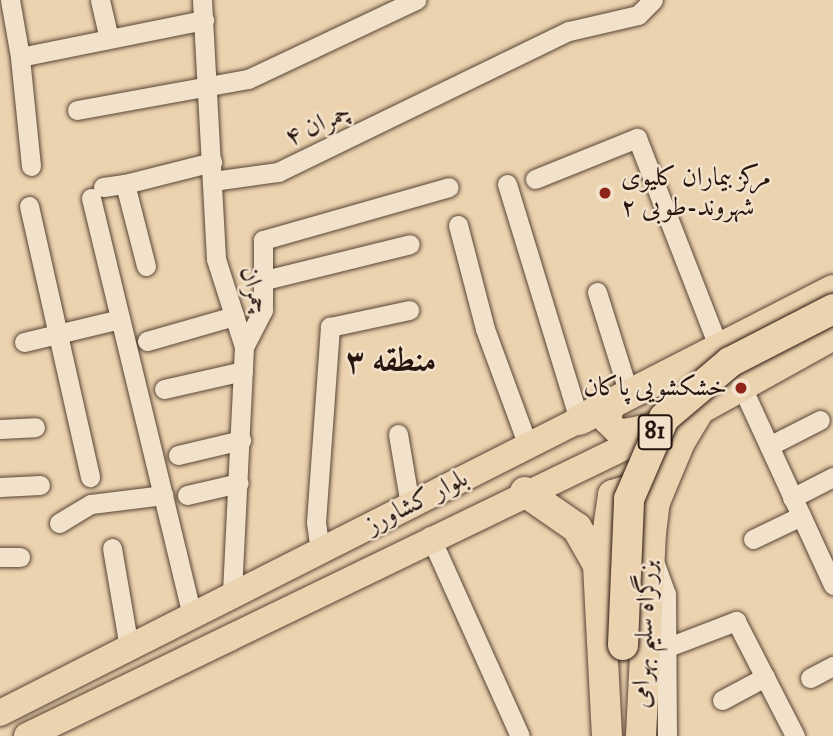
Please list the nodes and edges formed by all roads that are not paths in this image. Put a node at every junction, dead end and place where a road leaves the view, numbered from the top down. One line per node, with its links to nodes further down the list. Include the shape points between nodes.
1 (9, 0): 7 (street)
2 (100, 0): 6 (street)
3 (653, 0): 11 (street, چمران ۴, via 638,15 569,31 278,172)
4 (406, 2): 8 (street, via 248,79)
5 (203, 10): 6 (street); 8 (street, چمران)
6 (109, 38): 7 (street)
7 (20, 57): 10 (street)
8 (208, 88): 9 (street); 11 (street, چمران)
9 (77, 110)
10 (31, 166)
11 (213, 171): 13 (street, چمران ۴); 25 (street, چمران, via 216,259)
12 (535, 179): 32 (street, via 637,138)
13 (125, 184): 19 (street); 26 (street, چمران ۴, via 97,192)
14 (507, 184): 38 (street)
15 (449, 187): 20 (street, via 263,240)
16 (29, 206): 27 (street)
17 (458, 225): 44 (street, via 485,329)
18 (410, 244): 20 (street)
19 (146, 266)
20 (265, 280): 31 (street, via 263,310)
21 (833, 290): 32 (highway, بلوار کشاورز)
22 (597, 292): 36 (street)
23 (833, 309): 73 (highway, 81, bridge, via 730,362 664,418 629,499)
24 (410, 310): 64 (street, via 330,327 319,459)
25 (234, 316): 29 (street); 31 (street, چمران)
26 (120, 319): 27 (street); 55 (street)
27 (57, 334): 30 (street); 48 (street)
28 (833, 335): 34 (highway, 81)
29 (147, 341)
30 (24, 342)
31 (244, 347): 33 (street, چمران)
32 (719, 348): 36 (highway, بلوار کشاورز)
33 (243, 371): 35 (street); 43 (street, چمران)
34 (741, 385): 37 (highway, 81); 45 (street)
35 (164, 389)
36 (621, 398): 37 (main road, via 607,421 627,434); 38 (highway, بلوار کشاورز)
37 (700, 410): 47 (main road, بلوار کشاورز); 62 (highway, 81, via 666,471)
38 (579, 420): 44 (main road, بلوار کشاورز)
39 (820, 420): 45 (street)
40 (35, 427): 41 (street)
41 (0, 429)
42 (398, 434): 57 (street)
43 (241, 440): 46 (street); 50 (street, چمران)
44 (528, 446): 51 (main road, بلوار کشاورز)
45 (769, 446): 58 (street)
46 (178, 455)
47 (587, 465): 51 (main road, via 595,449 584,436); 54 (main road, بلوار کشاورز)
48 (90, 477)
49 (833, 477): 58 (street)
50 (239, 483): 56 (street); 70 (street, چمران)
51 (454, 483): 57 (main road, بلوار کشاورز)
52 (40, 485): 53 (street)
53 (0, 487)
54 (525, 492): 60 (main road, بلوار کشاورز); 69 (highway, via 577,528)
55 (163, 495): 59 (street, via 91,504); 71 (street)
56 (187, 495)
57 (410, 505): 64 (main road, بلوار کشاورز)
58 (796, 507): 61 (street); 65 (street)
59 (60, 523)
60 (430, 536): 80 (main road, بلوار کشاورز); 81 (street)
61 (753, 539)
62 (650, 541): 69 (highway, via 641,494 633,489 614,495 605,520); 73 (highway, بزرگراه سلیم بهرامی / 81)
63 (112, 548): 72 (street)
64 (320, 551): 70 (main road, بلوار کشاورز)
65 (826, 552): 68 (street)
66 (0, 557): 67 (street)
67 (20, 557)
68 (833, 585)
69 (603, 589): 75 (highway)
70 (232, 595): 71 (main road, بلوار کشاورز)
71 (192, 616): 72 (main road, بلوار کشاورز)
72 (129, 647): 79 (main road, بلوار کشاورز)
73 (644, 650): 76 (street, via 736,621); 84 (highway, 81); 85 (highway, بزرگراه سلیم بهرامی / 81); 86 (street)
74 (833, 666): 77 (street)
75 (606, 676): 82 (street); 83 (highway)
76 (765, 677): 78 (street); 87 (street)
77 (810, 678)
78 (722, 699)
79 (0, 713)
80 (41, 733)
81 (520, 736)
82 (598, 736)
83 (607, 736)
84 (624, 736)
85 (641, 736)
86 (667, 736)
87 (795, 736)

